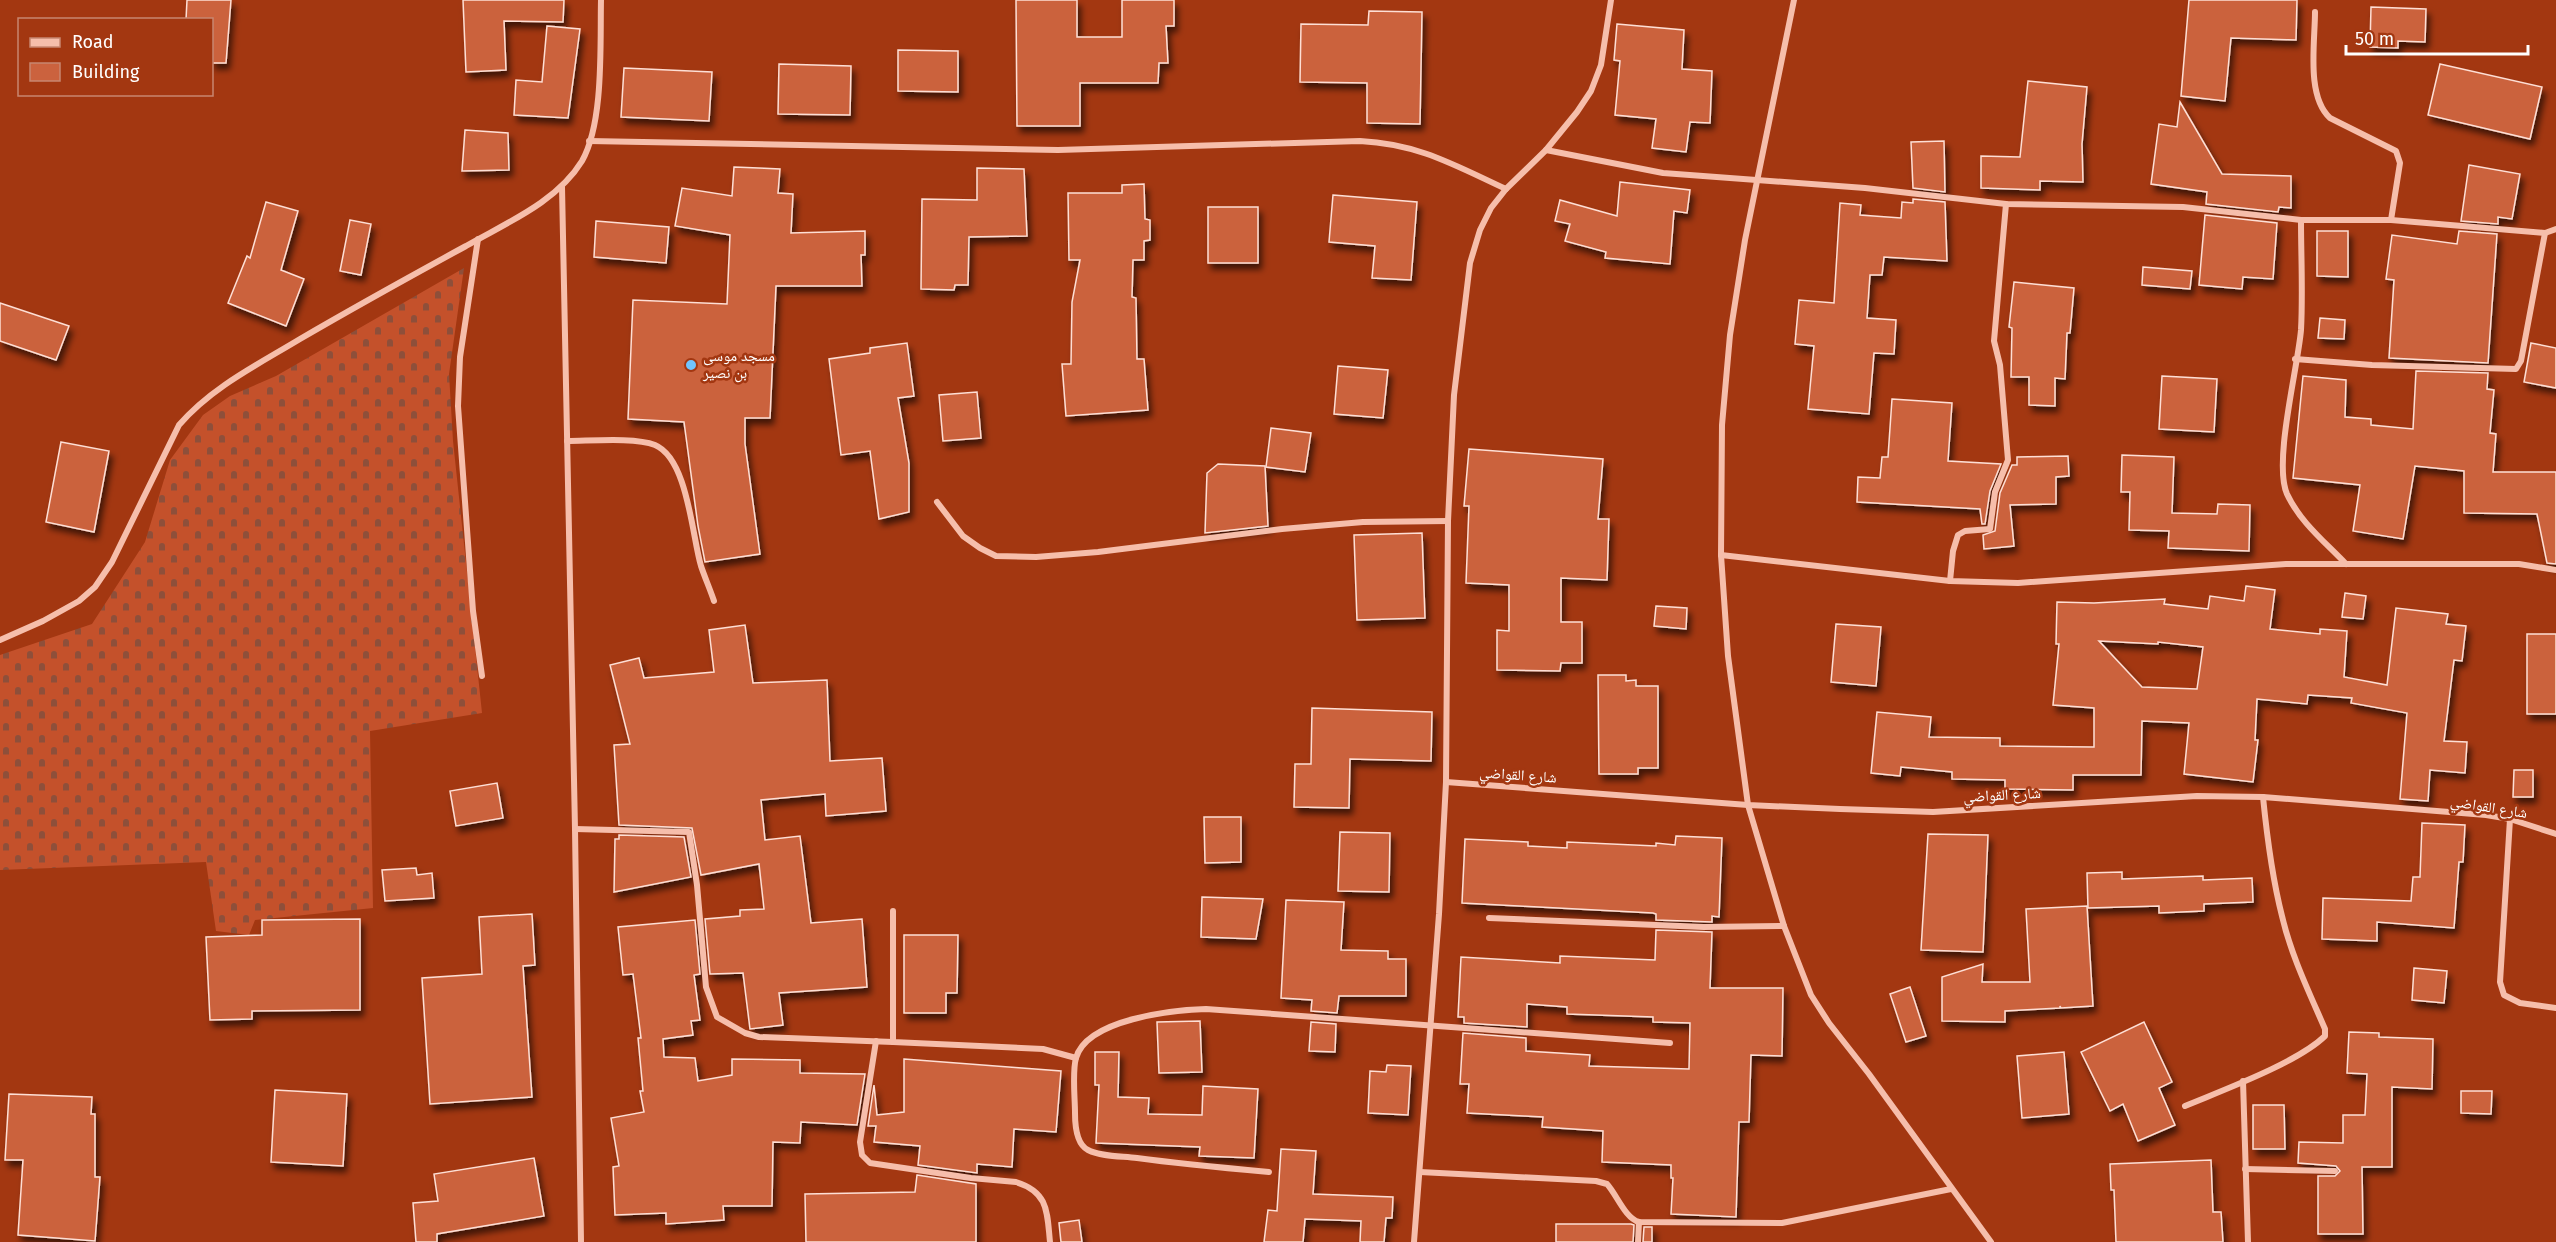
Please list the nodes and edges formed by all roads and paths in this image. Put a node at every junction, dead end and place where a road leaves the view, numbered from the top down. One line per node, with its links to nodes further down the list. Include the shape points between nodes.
1 (601, 0): 5 (street, via 599,84)
2 (1611, 0): 6 (street, via 1602,65 1576,112)
3 (1794, 0): 7 (street)
4 (2315, 12): 12 (street, via 2315,95 2323,112 2396,151 2399,157)
5 (589, 141): 8 (street, via 582,160); 9 (street, via 1058,150 1360,141 1400,144 1435,155)
6 (1546, 150): 7 (street, via 1663,173); 9 (street)
7 (1759, 179): 10 (street); 20 (street, via 1730,335 1722,425)
8 (562, 187): 15 (street); 17 (street)
9 (1506, 189): 19 (street, via 1480,230 1470,263 1454,394)
10 (2006, 204): 11 (street, via 2183,207); 23 (street, via 1994,341 2000,365 2008,460 1995,492 1990,529 1958,535)
11 (2301, 220): 12 (street); 16 (street, via 2301,330)
12 (2391, 220): 14 (street)
13 (2556, 229): 14 (street)
14 (2544, 233): 16 (street, via 2521,361 2516,369)
15 (478, 239): 25 (street, via 220,387 179,425 112,562 95,587 44,621); 26 (street, via 460,357 458,406 473,611)
16 (2295, 359): 21 (street, via 2284,449 2286,492 2300,517)
17 (567, 441): 24 (street, via 655,445 669,457 683,484 701,566); 31 (street)
18 (937, 502): 19 (street, via 963,536 996,556 1098,552 1363,522)
19 (1448, 521): 27 (street)
20 (1721, 555): 23 (street); 29 (street, via 1728,656)
21 (2346, 564): 22 (street, via 2519,564); 23 (street, via 2229,566 2070,581)
22 (2556, 570)
23 (1950, 581)
24 (714, 601)
25 (0, 640)
26 (482, 676)
27 (1446, 782): 29 (street, شارع القواضي); 37 (street)
28 (2263, 797): 29 (street, شارع القواضي, via 2197,796 1933,812); 30 (street, شارع القواضي); 42 (street, via 2270,861 2282,918 2326,1032 2318,1042)
29 (1748, 805): 35 (street)
30 (2510, 819): 32 (street, شارع القواضي); 36 (street, via 2500,982 2504,995 2520,1003)
31 (575, 830): 38 (street, via 689,832 698,885 706,987 717,1017 745,1034 759,1037); 50 (street)
32 (2556, 834)
33 (893, 911): 39 (street)
34 (1489, 918): 35 (street, via 1704,927)
35 (1784, 926): 48 (street, via 1812,994 1829,1023)
36 (2556, 1008)
37 (1430, 1024): 40 (street); 41 (street, via 1251,1011 1179,1010 1134,1019 1098,1033); 47 (street)
38 (876, 1041): 39 (street); 51 (street, via 860,1142 862,1155 870,1163 1029,1186 1046,1206)
39 (893, 1042): 41 (street, via 1043,1049)
40 (1670, 1043)
41 (1076, 1058): 46 (street, via 1077,1138 1086,1149 1181,1164)
42 (2243, 1081): 43 (street); 44 (street)
43 (2185, 1106)
44 (2245, 1169): 45 (street); 55 (street)
45 (2335, 1170)
46 (1269, 1172)
47 (1420, 1172): 49 (street, via 1596,1180 1607,1184 1628,1214); 52 (street)
48 (1951, 1189): 49 (street, via 1782,1223); 54 (street)
49 (1639, 1222): 53 (street)
50 (580, 1242)
51 (1050, 1242)
52 (1414, 1242)
53 (1638, 1242)
54 (1991, 1242)
55 (2248, 1242)

